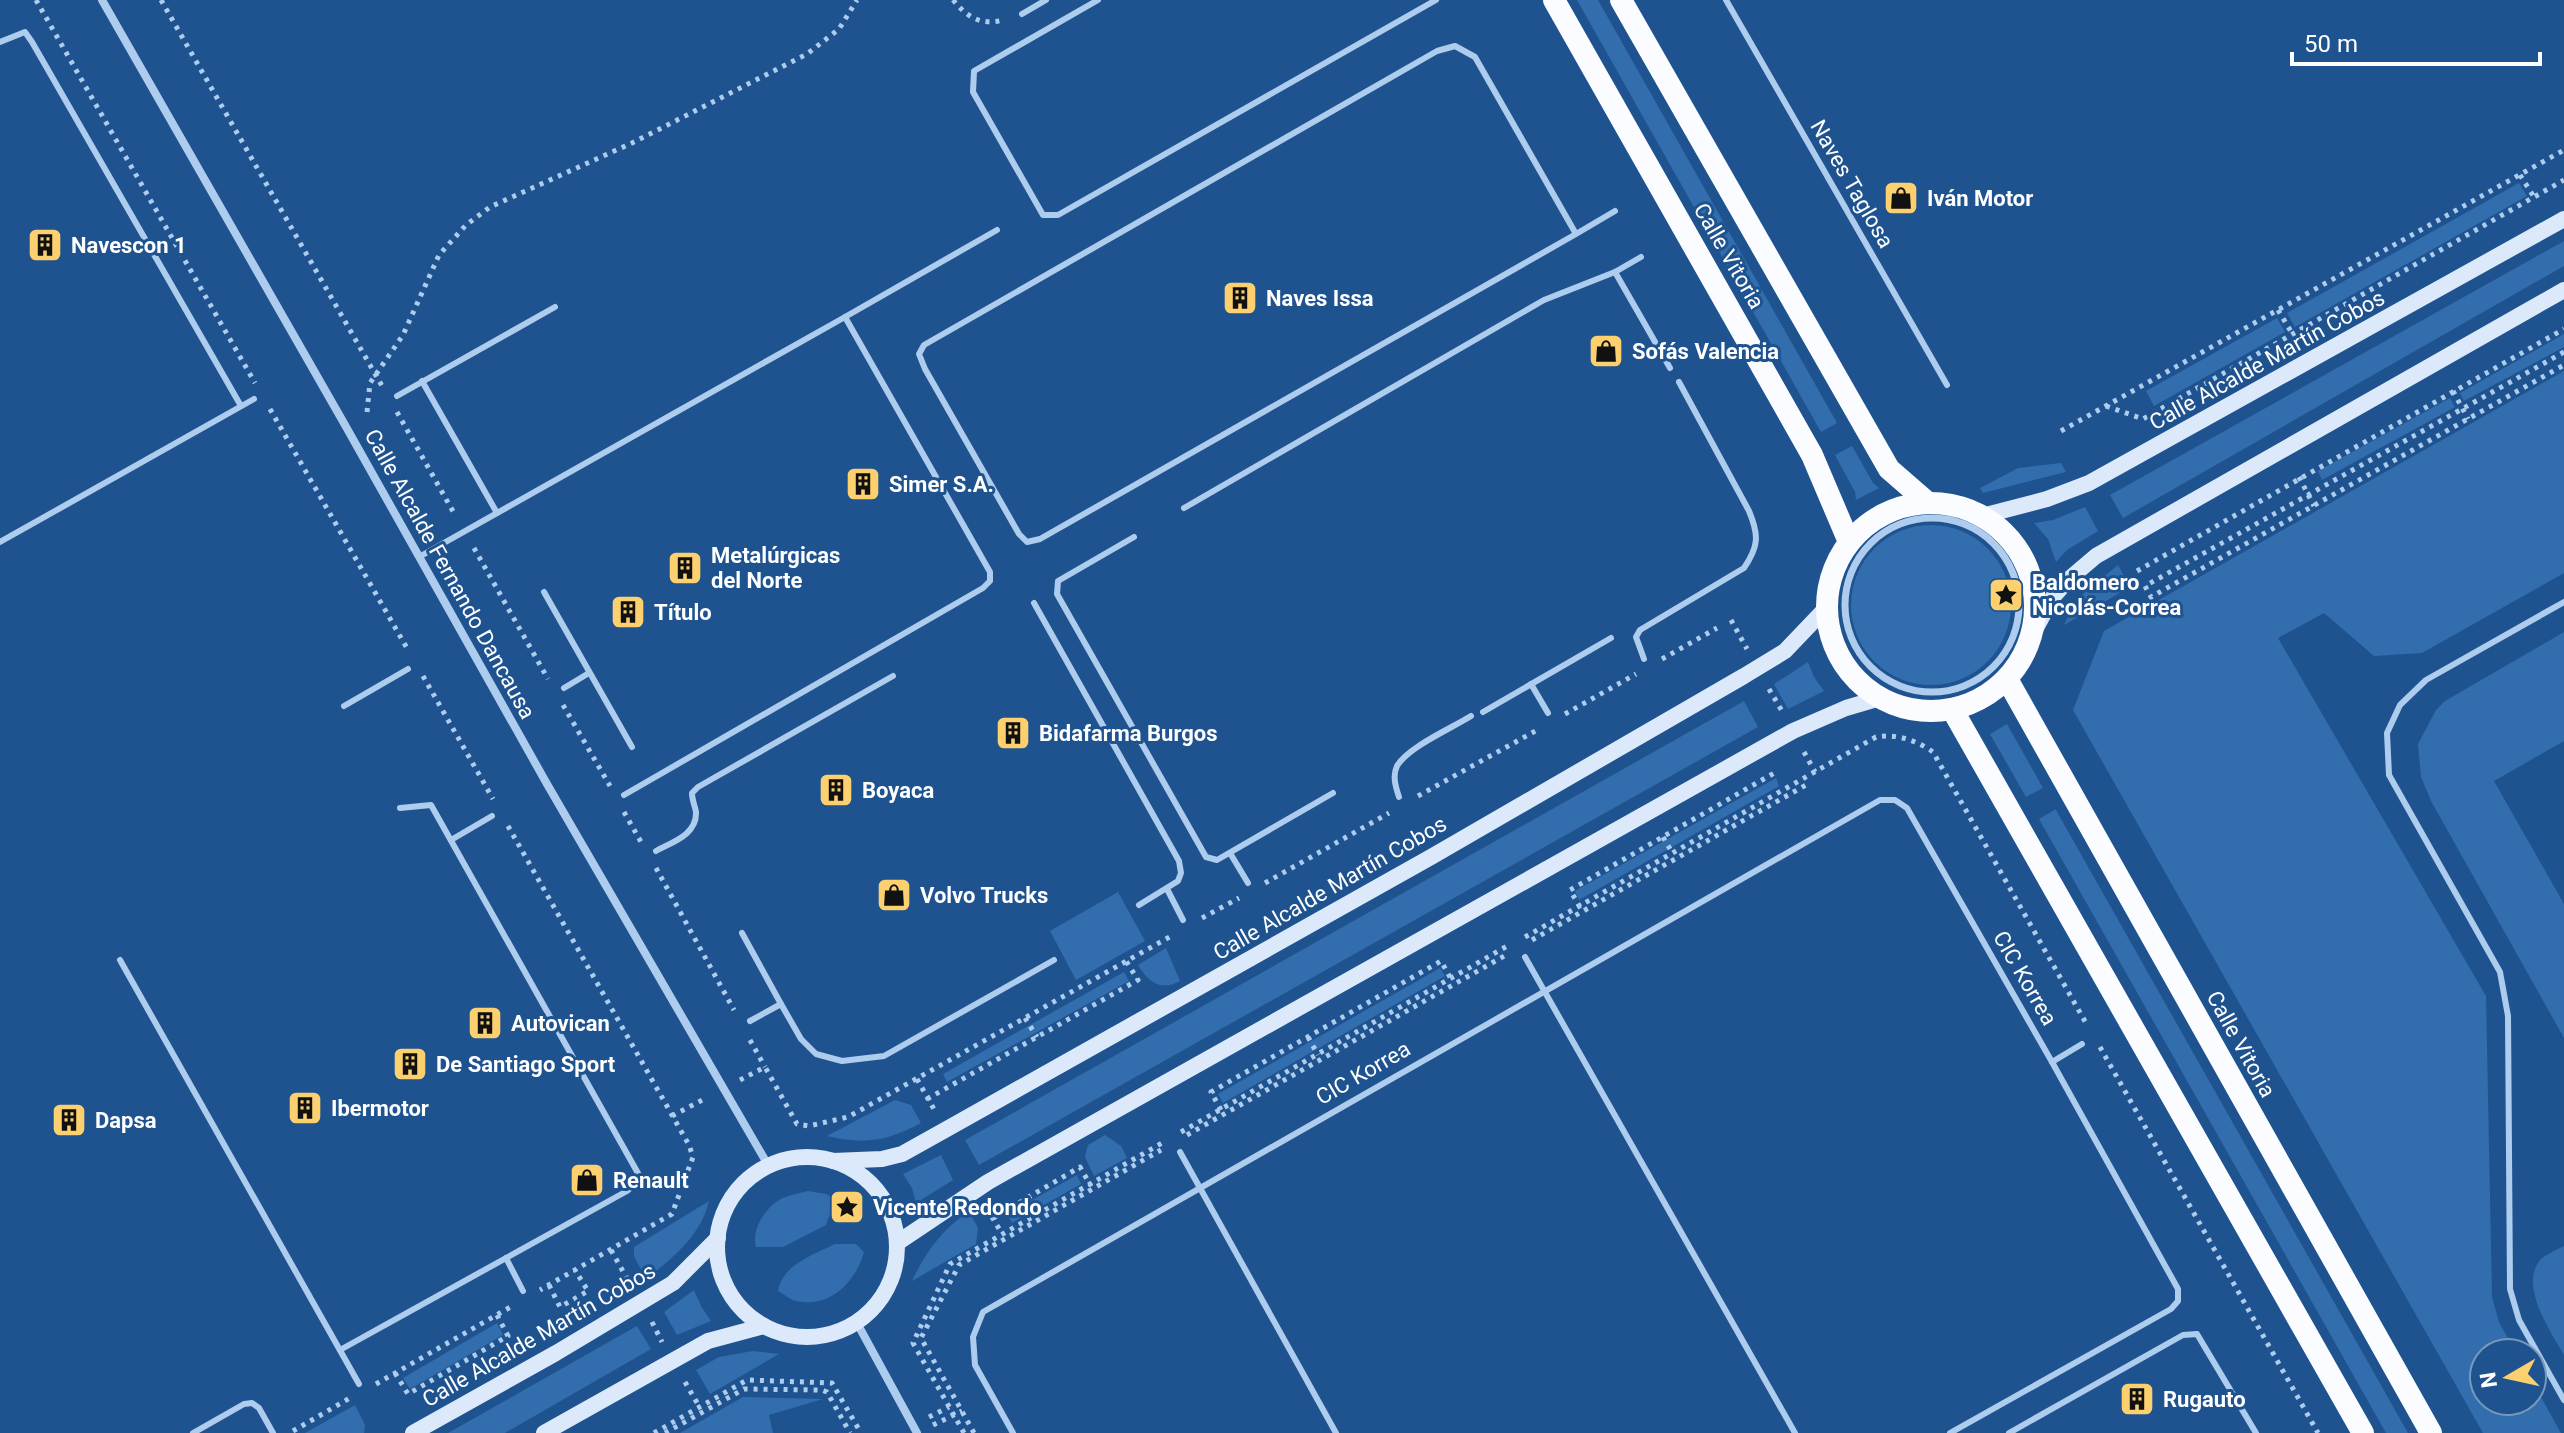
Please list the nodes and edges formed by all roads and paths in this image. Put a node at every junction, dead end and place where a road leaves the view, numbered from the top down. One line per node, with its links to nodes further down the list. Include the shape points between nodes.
1 (36, 0): 36 (path)
2 (102, 0): 56 (street, Calle Alcalde Fernando Dancausa)
3 (857, 0): 43 (path, via 839,29 807,54 632,143 490,207 466,225 439,255 403,335 370,383)
4 (953, 0): 11 (path, via 977,21 992,23)
5 (1046, 0): 11 (lane)
6 (1098, 0): 7 (lane, via 974,71 972,78 973,92 1043,215 1058,215)
7 (1436, 0)
8 (1554, 0): 55 (highway, Calle Vitoria, via 1812,455)
9 (1621, 0): 48 (highway, Calle Vitoria, via 1889,469)
10 (1726, 0): 34 (lane, Naves Taglosa)
11 (1022, 14)
12 (0, 42): 39 (lane, via 25,32 32,42)
13 (2564, 150): 14 (path)
14 (2520, 175): 16 (path); 25 (path)
15 (2564, 180): 16 (path)
16 (2534, 197): 28 (path)
17 (1615, 211): 20 (lane)
18 (2564, 219): 52 (main road, Calle Alcalde Martín Cobos, via 2089,483)
19 (997, 230): 26 (lane)
20 (1576, 234): 20 (lane, via 1027,542 919,354 924,345 1437,51 1455,46 1475,57)
21 (1641, 257): 22 (lane)
22 (1615, 272): 31 (lane); 50 (lane, via 1544,300)
23 (2564, 290): 63 (main road, via 2096,556 2053,597)
24 (555, 307): 32 (lane)
25 (2278, 310): 28 (path); 40 (path)
26 (845, 317): 51 (lane); 88 (lane, via 990,572 990,581)
27 (2564, 329): 35 (path)
28 (2293, 335): 40 (path, via 2143,419)
29 (2564, 352): 42 (path)
30 (2564, 365): 44 (path)
31 (1670, 368)
32 (422, 381): 37 (lane); 51 (lane)
33 (1679, 382): 66 (lane, via 1757,530 1754,552 1744,568 1640,630 1636,637)
34 (1947, 385)
35 (2453, 391): 42 (path); 46 (path)
36 (262, 395)
37 (397, 396)
38 (254, 399): 39 (lane)
39 (241, 406): 54 (lane)
40 (2105, 406): 45 (path)
41 (269, 408): 65 (path)
42 (2462, 408): 44 (path); 47 (path)
43 (367, 412)
44 (2468, 419): 49 (path)
45 (2061, 431)
46 (2299, 477): 47 (path); 57 (path)
47 (2308, 495): 49 (path); 49 (path, via 2145,586 2151,597)
48 (1927, 502): 52 (highway); 55 (highway, via 1882,515)
49 (2314, 506)
50 (1184, 508)
51 (497, 513): 56 (lane)
52 (1982, 516): 63 (highway, via 2017,547 2028,568 2034,590)
53 (1134, 537): 100 (lane, via 1058,581 1057,594 1206,857 1217,860)
54 (0, 542)
55 (1849, 542): 61 (highway, via 1834,567)
56 (419, 557): 125 (street, Calle Alcalde Fernando Dancausa)
57 (2137, 571)
58 (544, 592): 70 (lane)
59 (2564, 602): 157 (lane, via 2426,680 2400,705 2387,733 2387,758 2389,775 2500,972 2508,1016 2512,1304)
60 (1034, 603): 103 (lane, via 1179,861 1178,881)
61 (1827, 607): 68 (main road, Calle Alcalde Martín Cobos, via 1785,651); 75 (highway, via 1841,660 1865,688)
62 (1717, 628): 80 (path)
63 (2031, 637): 72 (highway)
64 (1611, 638): 73 (lane)
65 (408, 651)
66 (1644, 659)
67 (416, 664): 93 (path)
68 (1758, 668): 83 (path); 129 (main road, Calle Alcalde Martín Cobos)
69 (408, 669): 76 (lane)
70 (589, 673): 74 (lane); 84 (lane)
71 (893, 676): 98 (lane, via 698,787 692,793 695,825)
72 (2007, 679): 77 (highway, via 1980,700); 182 (highway, Calle Vitoria)
73 (1531, 684): 78 (lane); 79 (lane)
74 (564, 688)
75 (1883, 689): 75 (street, via 1947,691 1976,680 2000,660 2015,632 2017,585 2005,557 1984,534 1956,520 1927,517 1898,523 1863,550 1845,590 1846,620 1856,648); 77 (highway, via 1903,708); 83 (main road)
76 (344, 706)
77 (1952, 709): 181 (highway)
78 (1483, 712)
79 (1548, 713)
80 (1563, 715)
81 (1471, 716): 89 (lane, via 1411,752 1397,767)
82 (1541, 728): 90 (path)
83 (1793, 731): 135 (main road)
84 (632, 747)
85 (1781, 770): 96 (path)
86 (1806, 785): 101 (path)
87 (1333, 793): 100 (lane)
88 (624, 795)
89 (1399, 797)
90 (1414, 799)
91 (400, 808): 97 (lane, via 431,805)
92 (1392, 811): 107 (path)
93 (500, 812)
94 (492, 816): 97 (lane)
95 (508, 825): 128 (path)
96 (1663, 837): 99 (path); 105 (path, via 1570,890)
97 (451, 840): 141 (lane, via 639,1175 627,1191)
98 (656, 851)
99 (1672, 852): 101 (path); 105 (path); 180 (path, via 1876,737 1893,736 1933,752)
100 (1230, 853): 102 (lane)
101 (1676, 859): 105 (path)
102 (1248, 883)
103 (1167, 889): 104 (lane); 106 (lane)
104 (1139, 905)
105 (1580, 909): 114 (path)
106 (1183, 920)
107 (1200, 920)
108 (742, 933): 116 (lane)
109 (1175, 934): 113 (path)
110 (1525, 957): 115 (lane)
111 (120, 960): 151 (lane)
112 (1054, 960): 116 (lane, via 884,1056 842,1061 816,1054)
113 (1126, 961): 117 (path); 119 (path, via 1138,980)
114 (1453, 981): 120 (path, via 1441,961); 122 (path)
115 (1544, 990): 123 (lane, CIC Korrea, via 1880,800 1895,800 1907,808); 134 (lane, CIC Korrea); 176 (lane)
116 (781, 1004): 118 (lane)
117 (1025, 1018): 119 (path); 124 (path)
118 (750, 1021)
119 (1037, 1037): 126 (path)
120 (1308, 1037): 122 (path); 127 (path, via 1211,1092)
121 (2082, 1044): 123 (lane)
122 (1319, 1057): 127 (path)
123 (2052, 1062): 177 (lane, CIC Korrea, via 2178,1289 2178,1301)
124 (917, 1079): 125 (path, via 848,1117 809,1126 797,1124 765,1067); 126 (path)
125 (723, 1088): 128 (path); 132 (street, Calle Alcalde Fernando Dancausa)
126 (927, 1099): 129 (path)
127 (1222, 1112): 133 (path)
128 (672, 1116): 140 (path, via 693,1157 672,1214)
129 (945, 1130): 131 (main road, Calle Alcalde Martín Cobos, via 902,1154)
130 (1180, 1152): 134 (lane)
131 (833, 1161): 132 (main road, via 793,1158); 139 (main road, via 858,1173 878,1192 892,1216)
132 (768, 1165): 138 (main road, via 736,1193)
133 (1091, 1186): 136 (path, via 1080,1167); 137 (path)
134 (1200, 1187): 174 (lane, CIC Korrea, via 983,1312 973,1337 975,1365); 175 (lane)
135 (976, 1188): 136 (path); 139 (main road)
136 (993, 1218): 137 (path)
137 (1003, 1236): 159 (path, via 959,1265 921,1338); 160 (path, via 950,1264 913,1343)
138 (718, 1238): 147 (main road, Calle Alcalde Martín Cobos, via 673,1283); 150 (main road, via 719,1265 728,1290 743,1311)
139 (897, 1243): 149 (main road, via 888,1288)
140 (611, 1250): 142 (path); 147 (path)
141 (506, 1258): 144 (lane); 151 (lane)
142 (575, 1270): 143 (path); 143 (path, via 588,1291 560,1307)
143 (549, 1285): 145 (path)
144 (523, 1291)
145 (538, 1291)
146 (517, 1303): 148 (path)
147 (641, 1303): 152 (path); 165 (main road, Calle Alcalde Martín Cobos)
148 (497, 1315): 153 (path); 153 (path, via 508,1336 408,1394)
149 (857, 1323): 150 (main road, via 835,1334 811,1337); 171 (street)
150 (764, 1326): 152 (main road, via 708,1341)
151 (340, 1350): 154 (lane)
152 (672, 1360): 158 (path); 166 (main road)
153 (395, 1373): 155 (path)
154 (359, 1384)
155 (374, 1385)
156 (363, 1391): 164 (path)
157 (2564, 1400)
158 (701, 1410): 167 (path); 168 (path); 169 (path, via 744,1389 822,1390); 170 (path, via 747,1380 832,1383)
159 (962, 1411): 160 (path); 173 (path)
160 (954, 1415): 161 (path); 172 (path)
161 (930, 1427)
162 (193, 1433): 163 (lane, via 252,1403)
163 (273, 1433)
164 (288, 1433)
165 (413, 1433)
166 (544, 1433)
167 (654, 1433)
168 (665, 1433)
169 (850, 1433)
170 (861, 1433)
171 (917, 1433)
172 (964, 1433)
173 (974, 1433)
174 (1013, 1433)
175 (1336, 1433)
176 (1795, 1433)
177 (1950, 1433)
178 (2009, 1433): 179 (lane, via 2183,1335 2197,1334)
179 (2256, 1433)
180 (2318, 1433)
181 (2363, 1433)
182 (2431, 1433)

